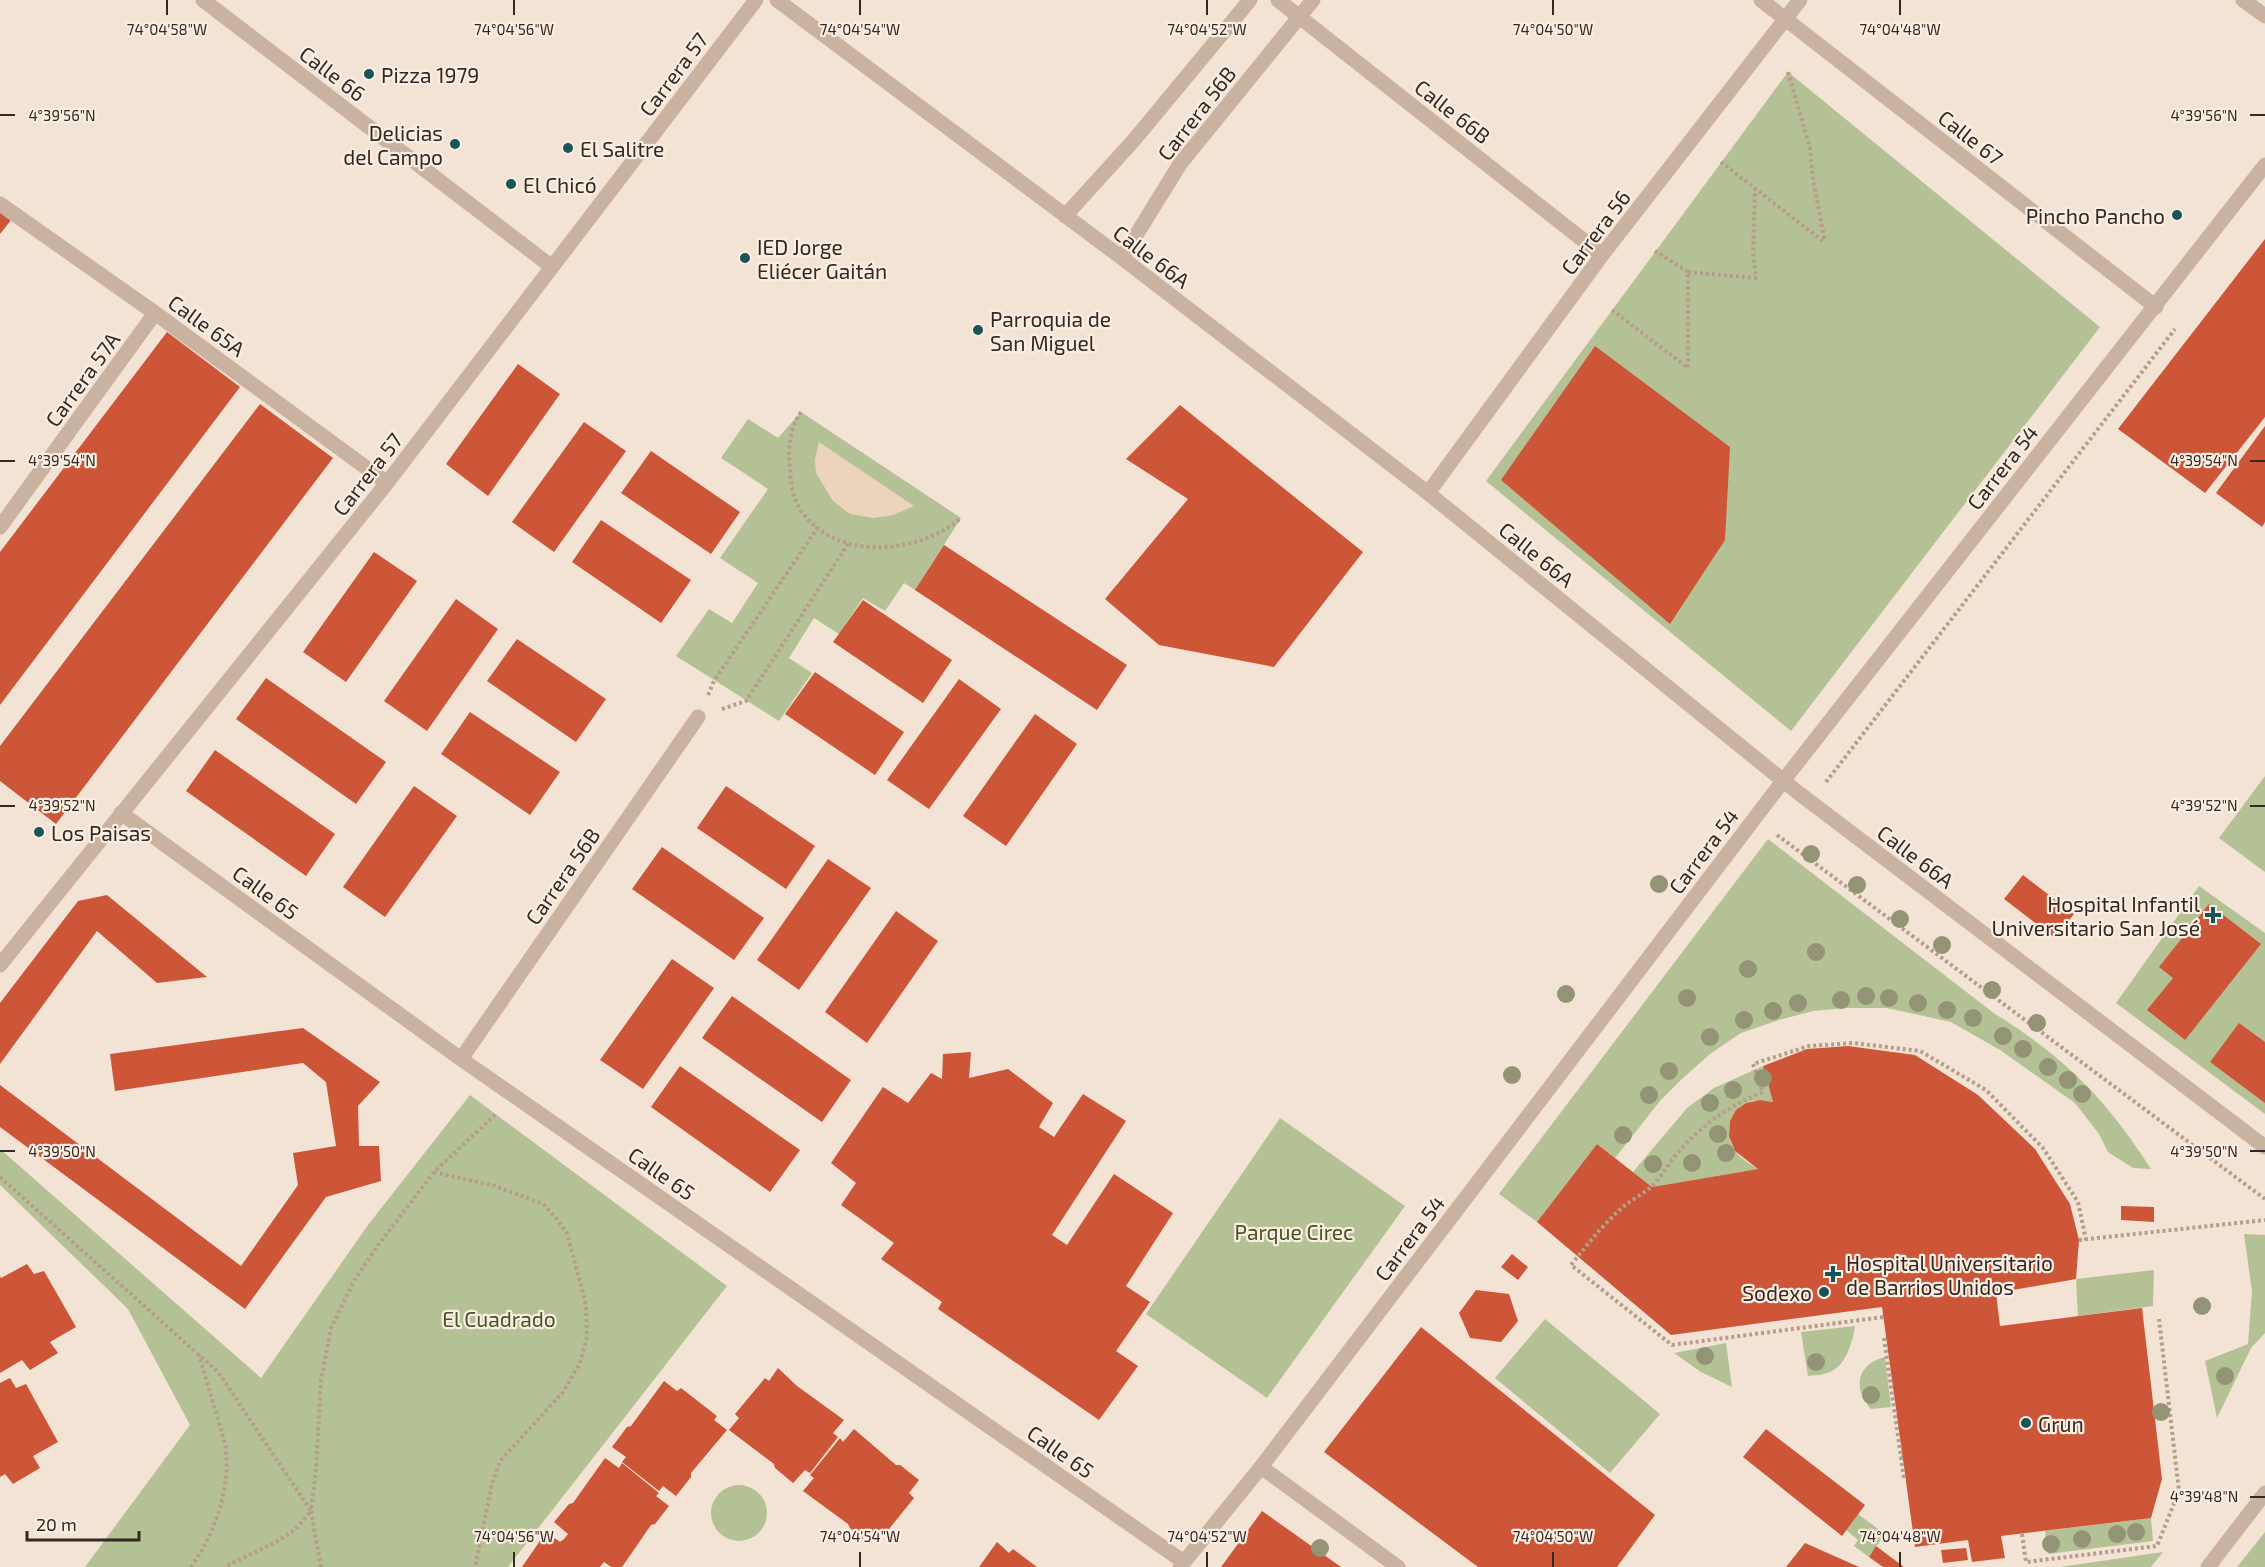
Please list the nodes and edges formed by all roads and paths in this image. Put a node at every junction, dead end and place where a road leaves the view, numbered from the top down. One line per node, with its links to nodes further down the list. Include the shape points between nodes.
1 (203, 0): 22 (street, Calle 66)
2 (756, 0): 22 (street, Carrera 57)
3 (777, 0): 18 (street, Calle 66A)
4 (1250, 0): 18 (street, Carrera 56B)
5 (1278, 0): 11 (street, Calle 66B)
6 (1313, 0): 11 (street, Carrera 56B)
7 (1761, 0): 12 (street, Calle 67)
8 (1800, 0): 12 (street, Carrera 56)
9 (2243, 0): 10 (street)
10 (2265, 16)
11 (1300, 18): 20 (street, Calle 66B); 21 (street, Carrera 56B, via 1180,164)
12 (1786, 19): 20 (street, Carrera 56); 24 (street, Calle 67)
13 (1788, 72): 16 (path, via 1810,147 1825,242)
14 (1721, 162): 16 (path)
15 (2265, 165): 24 (street, Carrera 54)
16 (1755, 189): 23 (path, via 1756,278)
17 (0, 204): 26 (street, Calle 65A)
18 (1065, 216): 21 (street, Calle 66A)
19 (1655, 251): 23 (path)
20 (1602, 255): 30 (street, Carrera 56)
21 (1122, 258): 30 (street, Calle 66A)
22 (552, 267): 29 (street, Carrera 57)
23 (1688, 272): 25 (path, via 1688,368)
24 (2156, 307): 38 (street, Carrera 54)
25 (1612, 310)
26 (155, 314): 29 (street, Calle 65A); 32 (street, Carrera 57A)
27 (2179, 324): 39 (path)
28 (801, 412): 33 (path, via 792,425 790,438 792,483 800,509)
29 (387, 483): 40 (street, Carrera 57)
30 (1428, 493): 38 (street, Calle 66A)
31 (961, 518): 34 (path, via 941,533 919,542 867,547)
32 (0, 527)
33 (818, 527): 34 (path); 35 (path)
34 (848, 544): 36 (path)
35 (714, 681)
36 (746, 701)
37 (698, 717): 43 (street, Carrera 56B)
38 (1783, 781): 39 (street, Calle 66A); 41 (street, Carrera 54)
39 (1810, 803): 45 (street, Calle 66A)
40 (121, 813): 42 (street, Carrera 57); 43 (street, Calle 65)
41 (1755, 818): 48 (path); 56 (street, Carrera 54)
42 (0, 965)
43 (461, 1059): 44 (street, Calle 65)
44 (516, 1097): 46 (path); 61 (street, Calle 65)
45 (2265, 1147)
46 (434, 1172): 59 (path, via 355,1279 331,1328 321,1381); 65 (path, via 495,1186 543,1204 567,1233 586,1305 587,1337 580,1363 563,1392 500,1461)
47 (0, 1177): 55 (path)
48 (2265, 1199)
49 (2265, 1220): 51 (path)
50 (2079, 1240): 51 (path)
51 (2086, 1240): 52 (path, via 2078,1202 2043,1148 1986,1090 1920,1051 1853,1042 1809,1046 1753,1064 1763,1092 1720,1113 1676,1155 1652,1187 1624,1206 1597,1233 1571,1265 1672,1345)
52 (1883, 1317)
53 (2159, 1319): 60 (path, via 2179,1491 2157,1546 2026,1562)
54 (1884, 1338): 57 (path)
55 (198, 1354): 59 (path, via 218,1372); 62 (path, via 228,1458 213,1530)
56 (1261, 1467): 61 (street, Carrera 54); 66 (street)
57 (1904, 1479)
58 (2265, 1493): 67 (street)
59 (311, 1511): 63 (path, via 295,1530); 64 (path)
60 (2022, 1534)
61 (1182, 1564)
62 (191, 1567)
63 (224, 1567)
64 (321, 1567)
65 (476, 1567)
66 (1398, 1567)
67 (2208, 1567)

